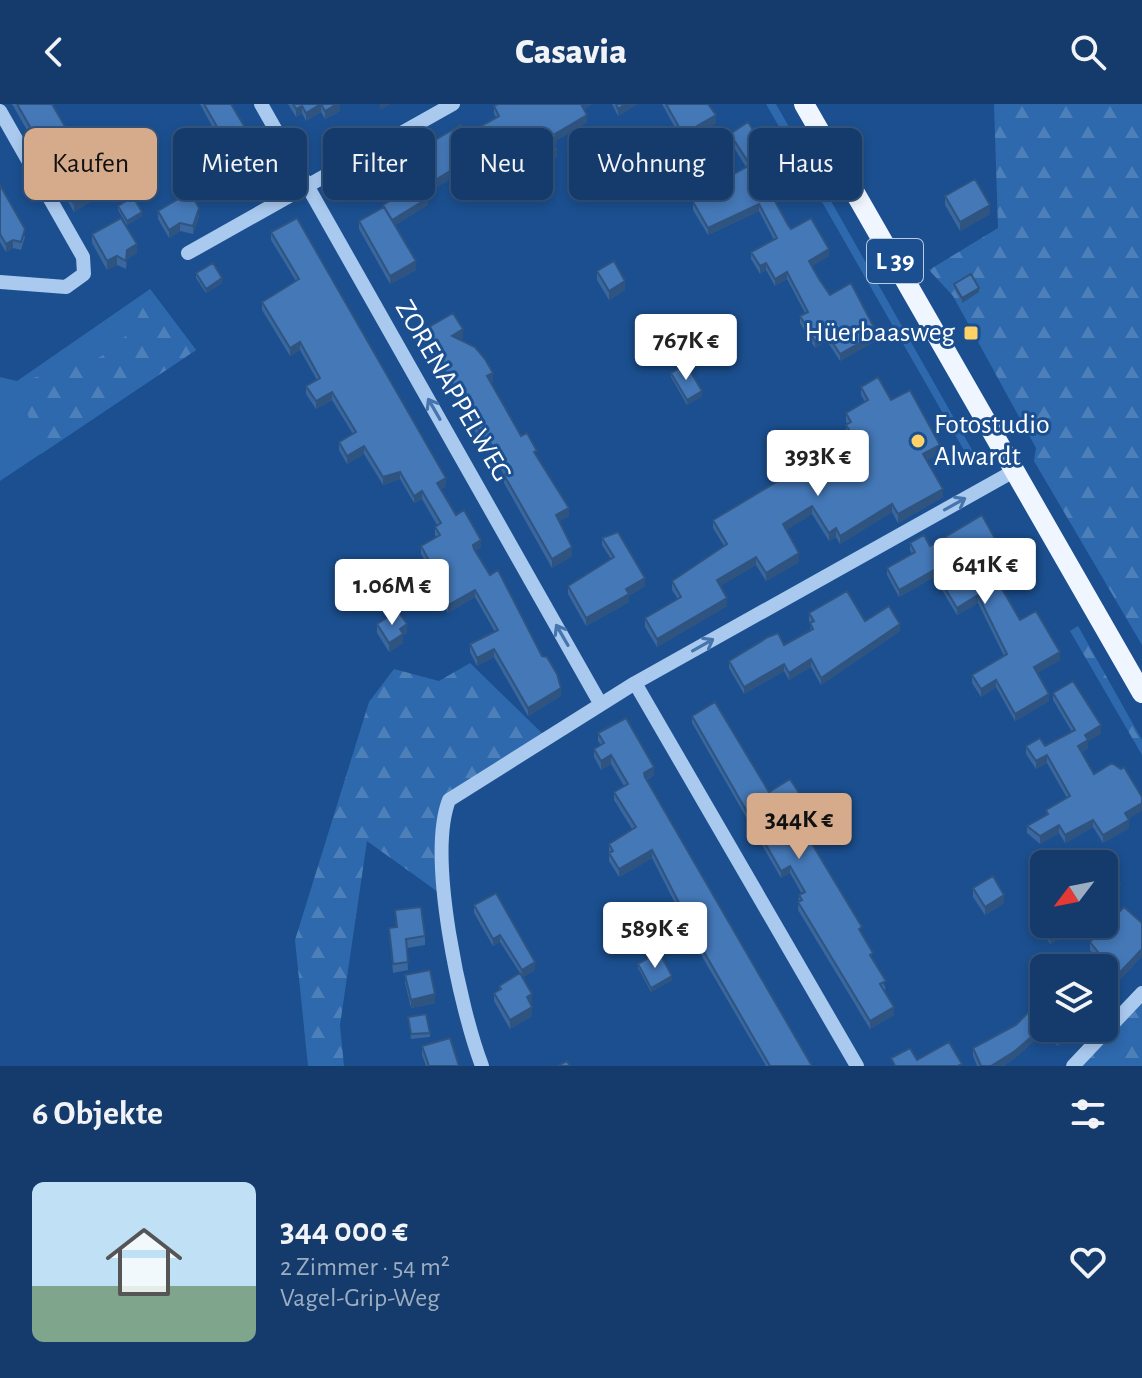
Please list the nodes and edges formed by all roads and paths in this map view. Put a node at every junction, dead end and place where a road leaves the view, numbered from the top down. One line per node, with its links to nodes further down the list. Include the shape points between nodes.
1 (261, 104): 5 (street, ZORENAPPELWEG)
2 (453, 104): 6 (street)
3 (804, 104): 10 (main road, L 39)
4 (0, 111): 9 (street, via 83,257 84,274 66,287)
5 (274, 128)
6 (307, 187): 13 (street, ZORENAPPELWEG, one-way to 6)
7 (284, 200): 8 (street)
8 (188, 253)
9 (0, 282)
10 (1014, 471): 11 (street, one-way to 10); 12 (main road, L 39)
11 (635, 683): 13 (street); 16 (street)
12 (1142, 693)
13 (600, 703): 15 (street, via 459,790 443,816 443,882)
14 (1142, 993): 17 (street)
15 (482, 1066)
16 (857, 1066)
17 (1073, 1066)

